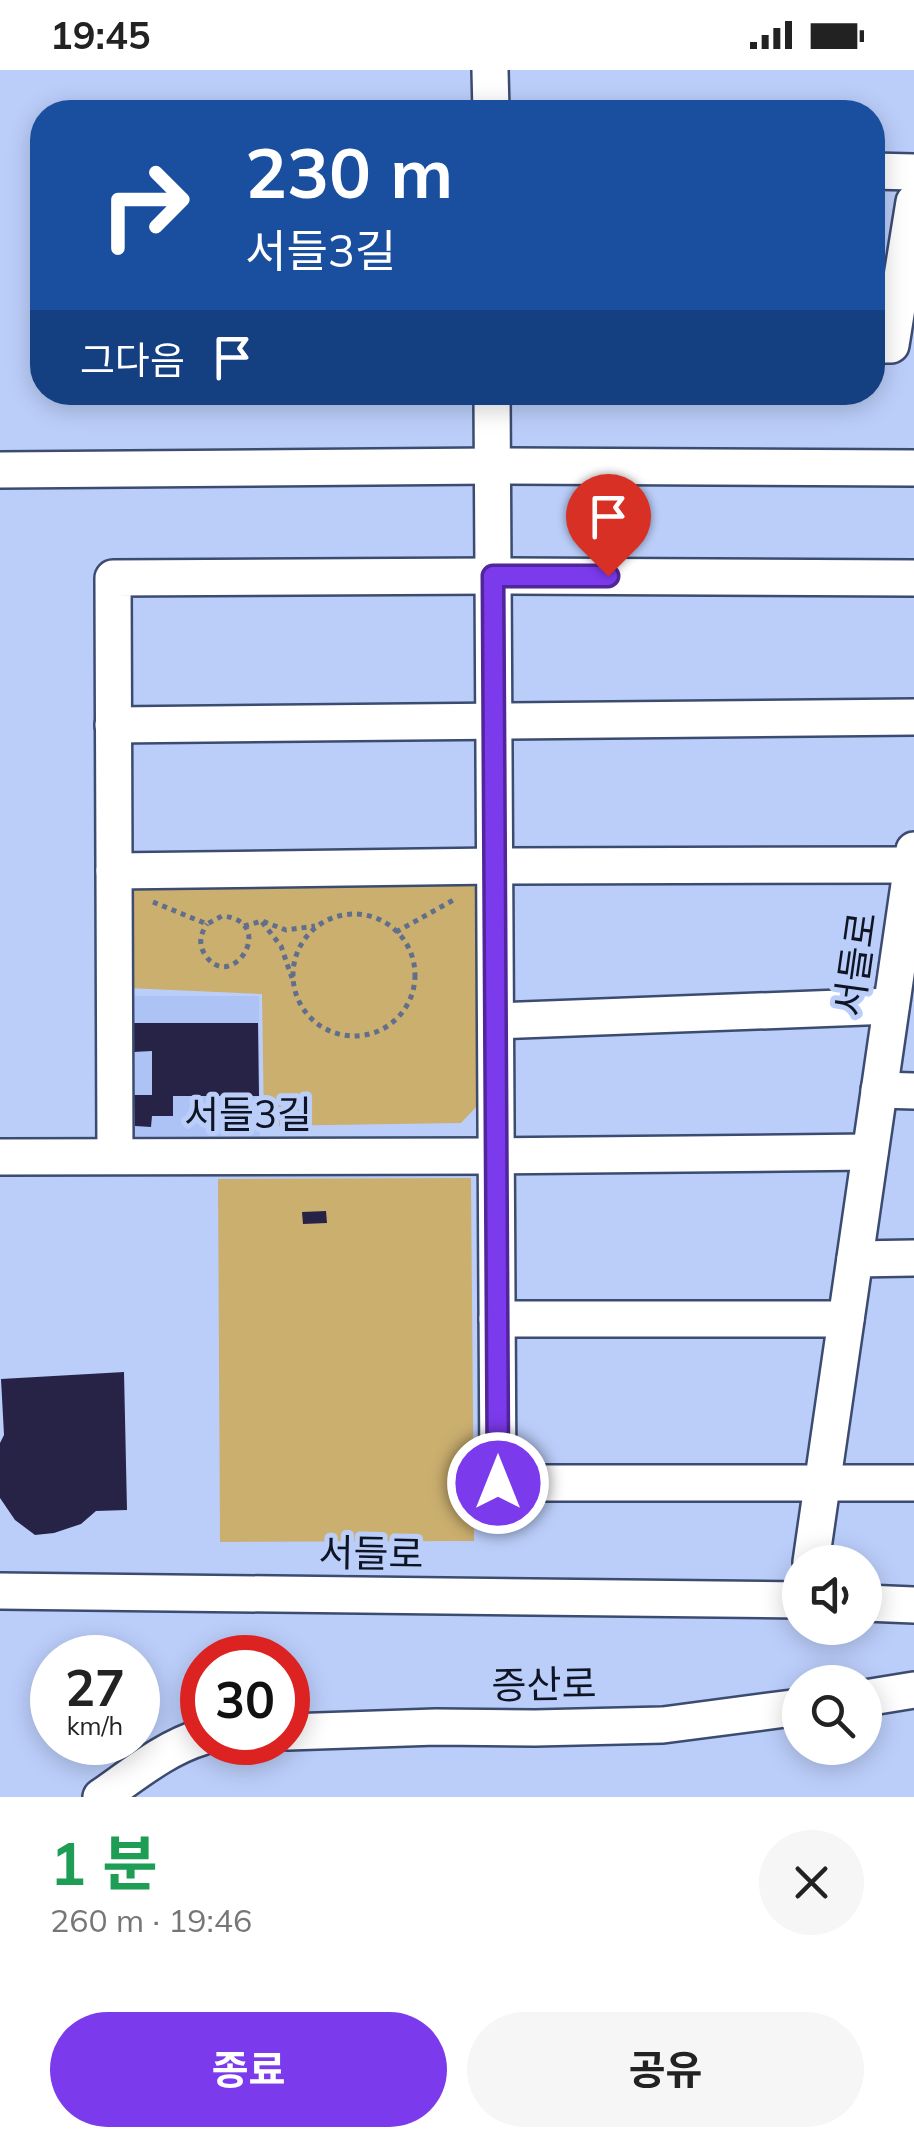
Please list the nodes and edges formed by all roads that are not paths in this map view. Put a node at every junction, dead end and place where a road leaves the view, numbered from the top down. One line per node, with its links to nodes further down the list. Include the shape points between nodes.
1 (490, 70): 2 (street)
2 (490, 100)
3 (885, 171): 4 (street)
4 (914, 172)
5 (914, 202): 6 (street)
6 (885, 332)
7 (492, 405): 8 (street)
8 (492, 466): 9 (street); 10 (street); 11 (street)
9 (914, 468)
10 (0, 470)
11 (493, 576): 12 (street); 14 (street); 15 (street, via 113,578)
12 (914, 578)
13 (914, 717): 14 (street)
14 (494, 721): 15 (street); 17 (street)
15 (113, 725): 18 (street)
16 (913, 858): 17 (street); 19 (street, 서들로)
17 (495, 866): 18 (street); 20 (street)
18 (126, 883): 24 (street)
19 (892, 1006): 20 (street); 21 (street, 서들로)
20 (496, 1020): 25 (street)
21 (897, 1091): 22 (street, 서들로)
22 (870, 1152): 25 (street, 서들3길); 26 (street, 서들로)
23 (0, 1156): 24 (street, 서들3길)
24 (115, 1156): 25 (street, 서들3길)
25 (496, 1156): 28 (street)
26 (855, 1258): 27 (street); 29 (street, 서들로)
27 (914, 1258)
28 (497, 1319): 29 (street); 30 (street, via 498,1483)
29 (846, 1319): 30 (street, 서들로)
30 (822, 1482): 31 (street); 32 (street, 서들로)
31 (914, 1483)
32 (813, 1545)
33 (0, 1590): 34 (street, 서들로)
34 (782, 1600)
35 (882, 1604): 36 (street)
36 (914, 1605)
37 (914, 1690): 38 (street)
38 (882, 1695)
39 (782, 1708): 40 (street, 증산로, via 663,1724)
40 (310, 1731)
41 (180, 1744): 42 (street)
42 (101, 1797)

